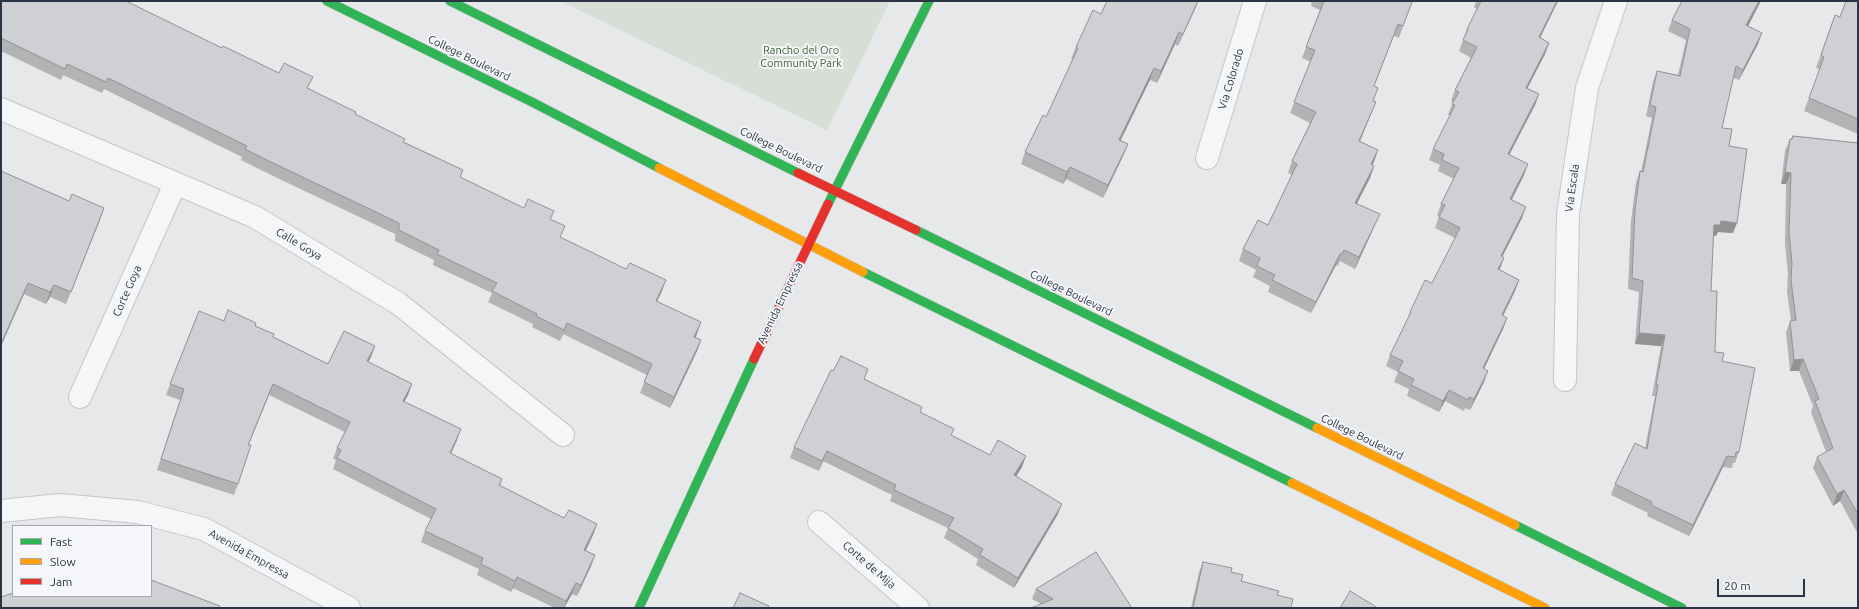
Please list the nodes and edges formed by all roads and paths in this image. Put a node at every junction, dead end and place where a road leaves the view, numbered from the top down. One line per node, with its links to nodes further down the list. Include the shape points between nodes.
1 (327, 1): 10 (main road, College Boulevard, via 532,102)
2 (450, 1): 9 (main road, College Boulevard)
3 (929, 1): 9 (main road, Avenida Empressa)
4 (1255, 1): 7 (street, Via Colorado)
5 (1616, 1): 11 (street, Via Escala, via 1588,88 1568,214)
6 (1, 109): 8 (street, Calle Goya)
7 (1207, 158)
8 (174, 184): 12 (street, Corte Goya); 13 (street, Calle Goya, via 255,217 399,304)
9 (836, 190): 10 (main road, Avenida Empressa); 20 (main road, College Boulevard)
10 (809, 245): 17 (main road, Avenida Empressa, via 784,293); 19 (main road, College Boulevard)
11 (1565, 380)
12 (80, 397)
13 (563, 436)
14 (1, 511): 16 (street, Avenida Empressa, via 60,505 138,512 204,529)
15 (820, 522): 18 (street, Corte de Mija)
16 (349, 608)
17 (639, 608)
18 (918, 608)
19 (1545, 608)
20 (1682, 608)

